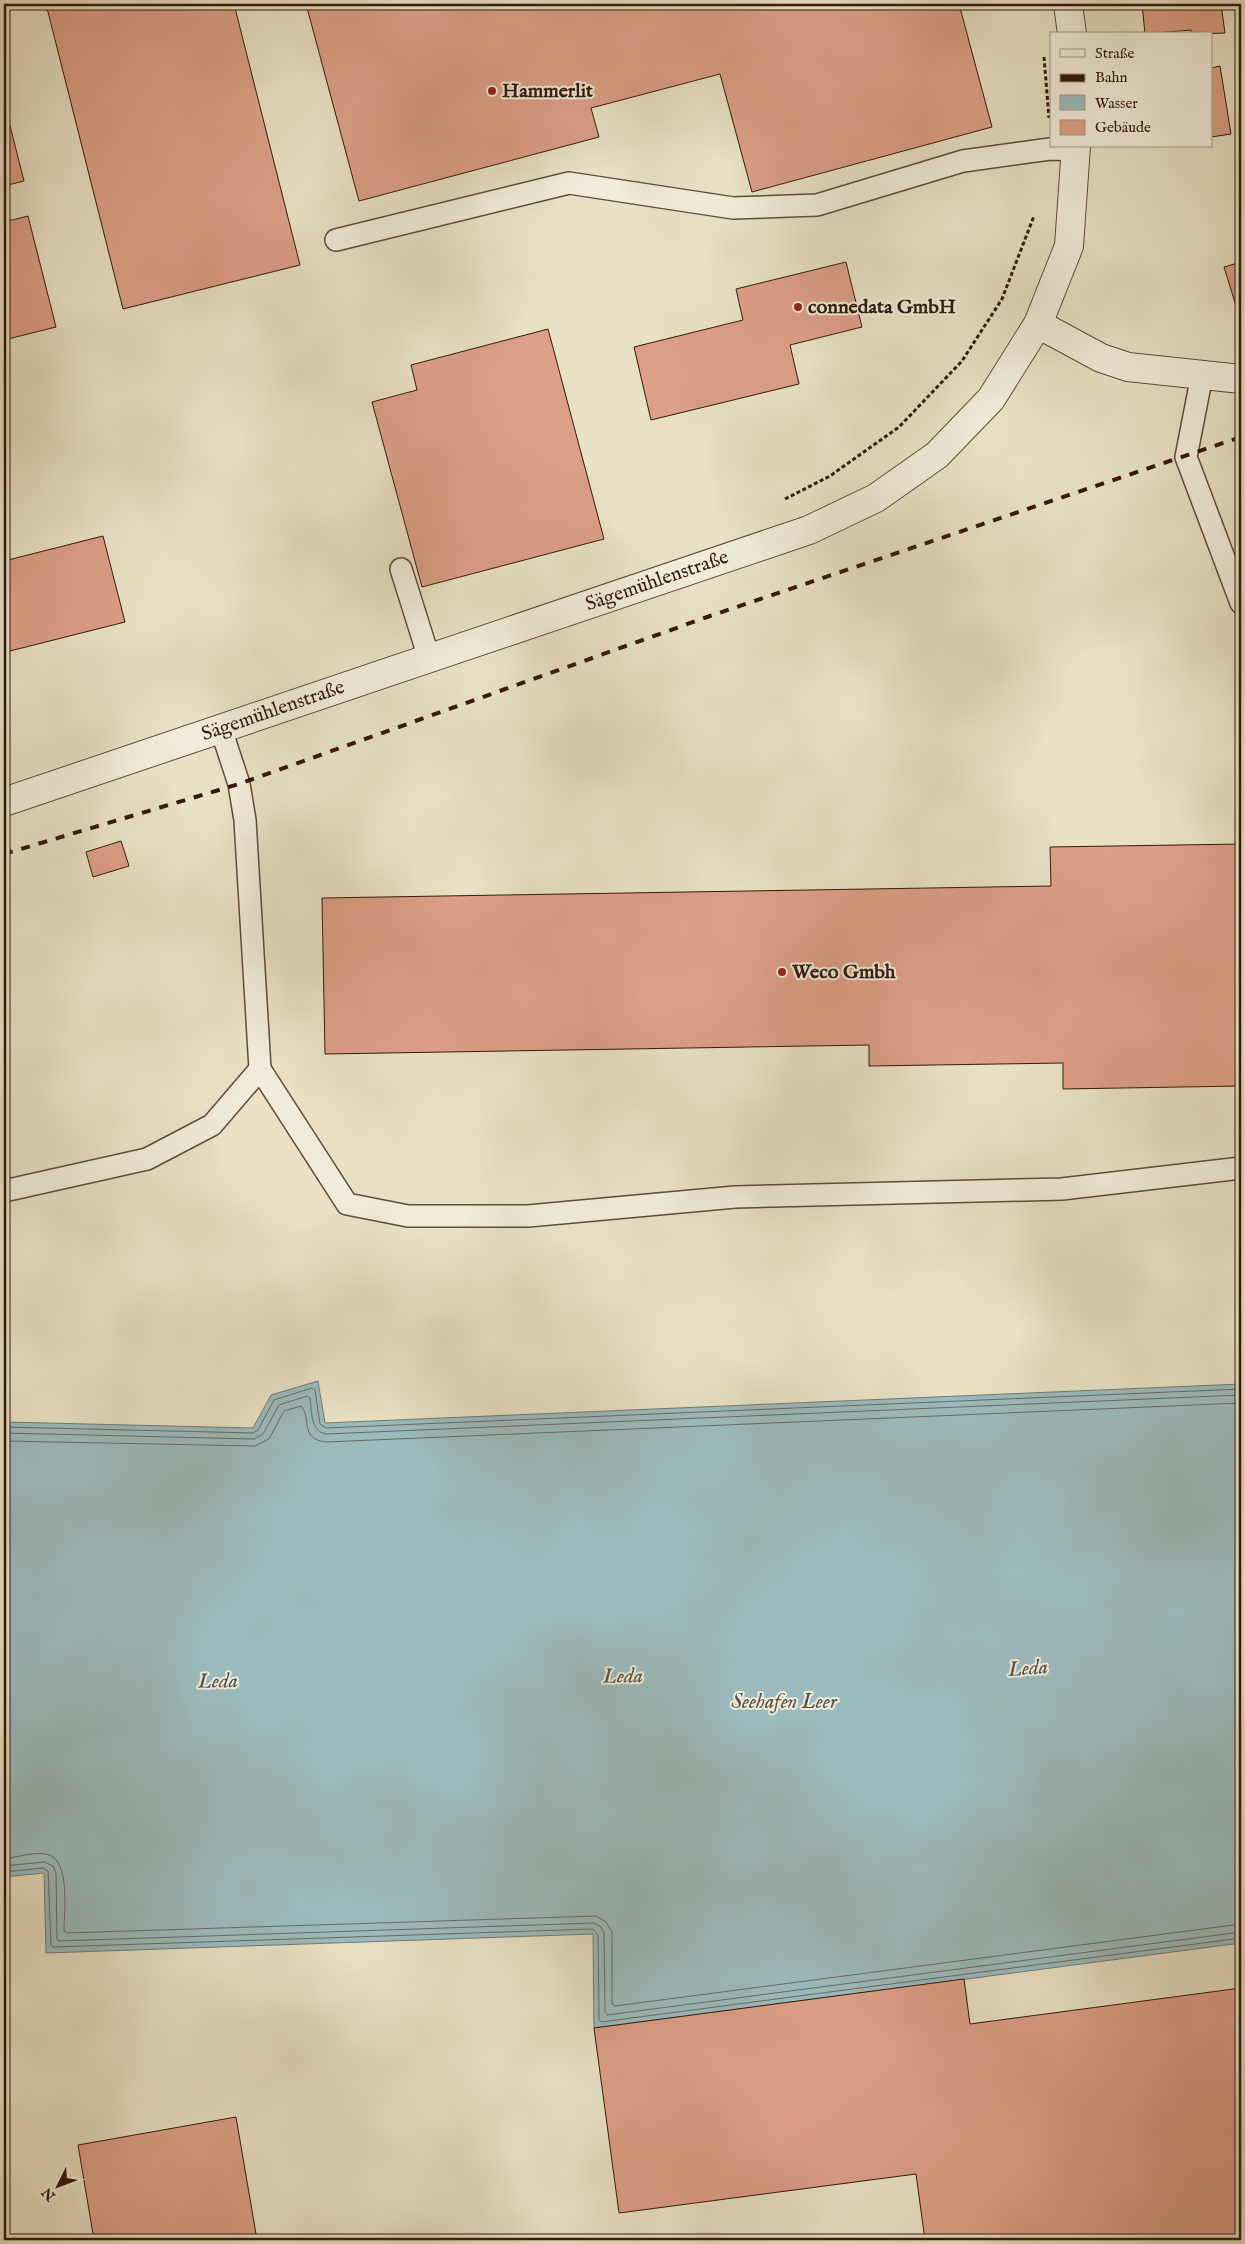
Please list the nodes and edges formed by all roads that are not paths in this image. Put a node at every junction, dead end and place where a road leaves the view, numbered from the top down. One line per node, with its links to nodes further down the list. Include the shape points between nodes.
1 (1068, 4): 2 (street)
2 (1072, 32)
3 (1076, 148): 4 (lane, via 963,161 817,205 734,208 569,183); 5 (street, Sägemühlenstraße, via 1069,246)
4 (336, 240)
5 (1038, 324): 6 (street, via 1128,367); 10 (street, Sägemühlenstraße, via 990,399 937,455 876,498 809,530)
6 (1202, 375): 7 (street); 9 (lane, via 1186,457)
7 (1241, 379)
8 (401, 569): 10 (lane)
9 (1241, 604)
10 (429, 658): 11 (street, Sägemühlenstraße)
11 (221, 729): 12 (street, Sägemühlenstraße); 13 (lane, via 239,784 245,820)
12 (4, 802)
13 (260, 1069): 14 (lane, via 347,1204 408,1216 528,1216 735,1196 1062,1189); 15 (lane, via 212,1124 147,1158)
14 (1241, 1168)
15 (4, 1190)

